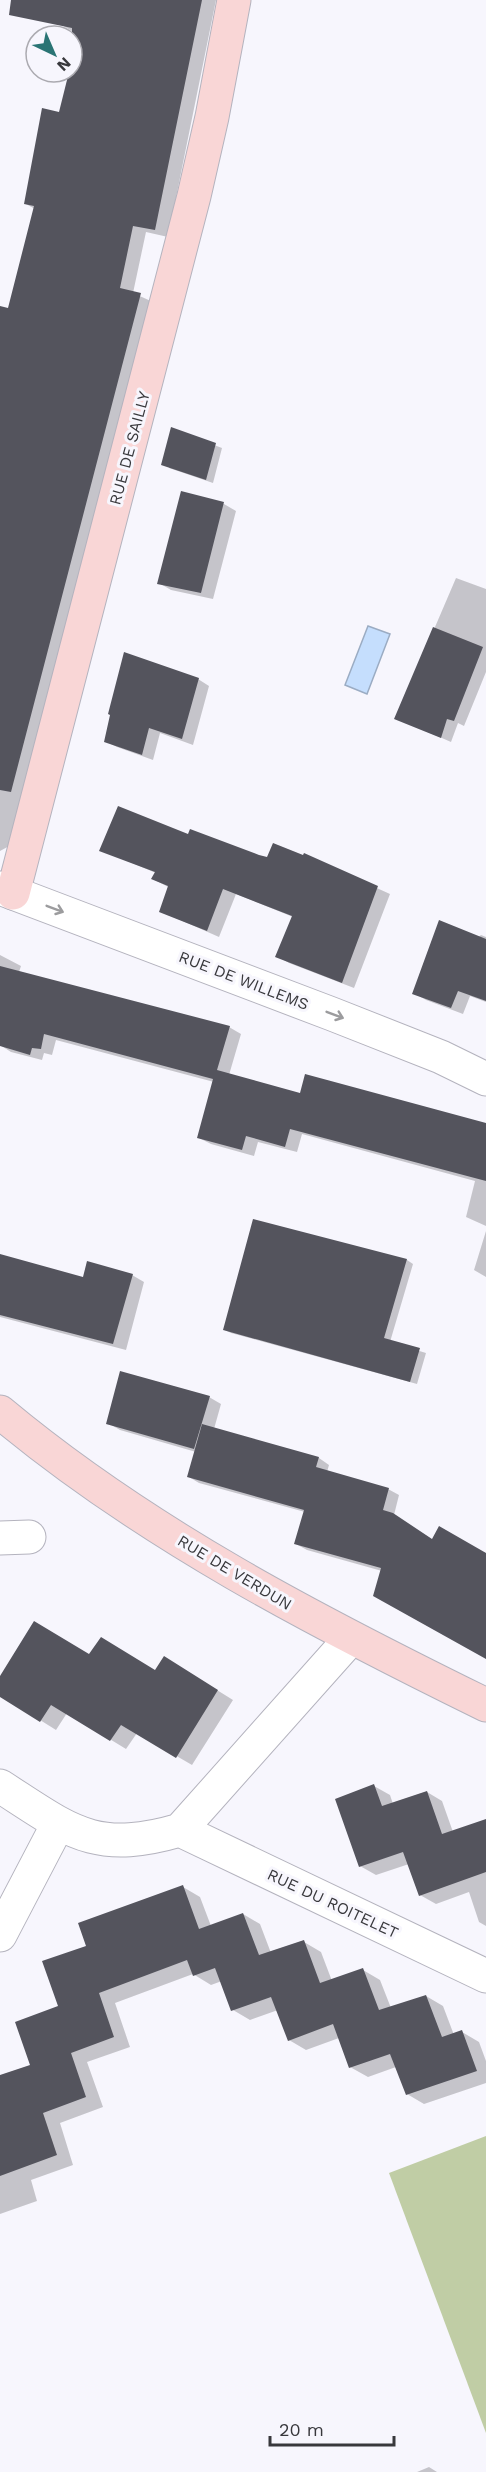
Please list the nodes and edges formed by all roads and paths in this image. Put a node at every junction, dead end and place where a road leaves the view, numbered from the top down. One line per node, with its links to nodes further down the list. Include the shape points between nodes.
1 (234, 0): 2 (street, RUE DE SAILLY, via 194,196)
2 (7, 890): 3 (street, RUE DE WILLEMS, one-way to 3, via 441,1057)
3 (486, 1080)
4 (0, 1412): 5 (street, RUE DE VERDUN, via 68,1466 137,1513)
5 (351, 1638): 6 (street, RUE DE VERDUN); 9 (street)
6 (486, 1705)
7 (0, 1786): 8 (street)
8 (58, 1824): 9 (street, via 105,1841 147,1840); 10 (street)
9 (180, 1830): 11 (street, RUE DU ROITELET)
10 (0, 1935)
11 (486, 1976)

